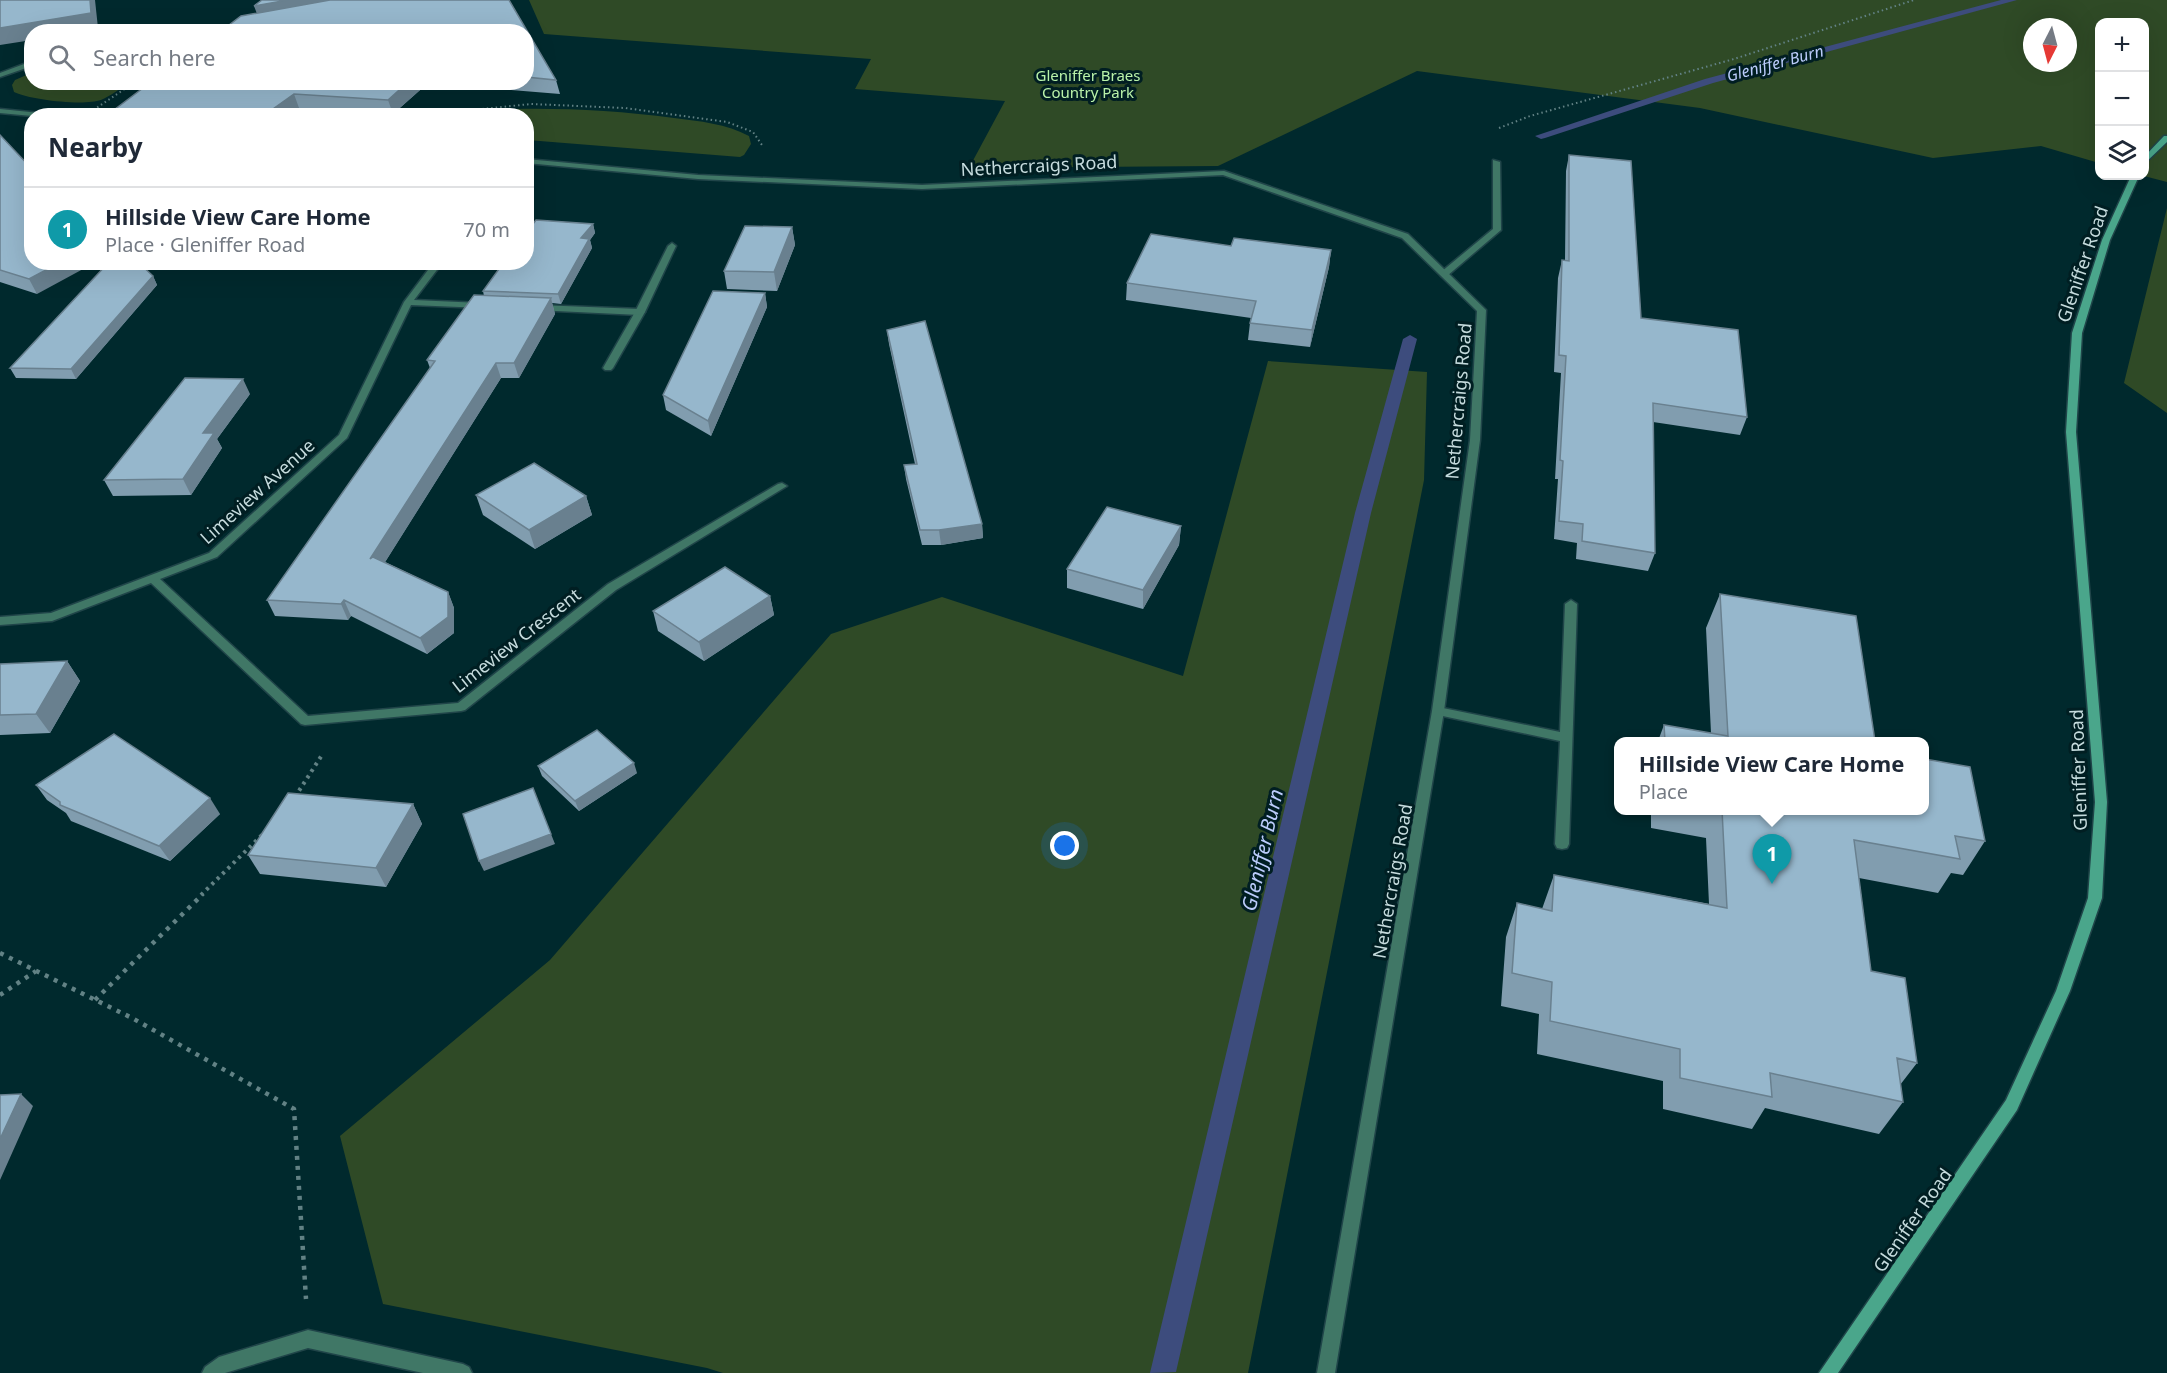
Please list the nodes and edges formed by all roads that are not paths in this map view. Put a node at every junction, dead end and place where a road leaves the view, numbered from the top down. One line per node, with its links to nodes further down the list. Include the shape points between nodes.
1 (24, 66): 2 (street)
2 (0, 75)
3 (0, 111): 4 (street)
4 (24, 113)
5 (2167, 138): 6 (main road)
6 (2149, 158)
7 (534, 162): 12 (street, Nethercraigs Road, via 741,179 922,187 1224,173 1404,236)
8 (1496, 162): 12 (street, via 1497,230)
9 (2133, 180): 28 (main road, Gleniffer Road, via 2106,240 2077,333 2071,432 2101,802 2095,898 2063,991 2012,1105)
10 (672, 246): 16 (street)
11 (433, 270): 13 (street, Limeview Avenue)
12 (1444, 274): 22 (street, Nethercraigs Road, via 1482,310 1475,440)
13 (408, 302): 14 (street); 19 (street, Limeview Avenue, via 343,436 213,555)
14 (493, 306)
15 (527, 308): 16 (street)
16 (640, 312): 17 (street)
17 (608, 368)
18 (782, 486): 19 (street, Limeview Crescent, via 612,587 461,708 305,721)
19 (152, 578): 21 (street, Limeview Avenue, via 52,617)
20 (1571, 604): 23 (street)
21 (0, 621)
22 (1438, 711): 23 (street); 27 (street, Nethercraigs Road)
23 (1566, 738): 24 (street)
24 (1562, 844)
25 (211, 1373): 26 (street, via 219,1366 308,1339)
26 (463, 1373)
27 (1326, 1373)
28 (1828, 1373)

